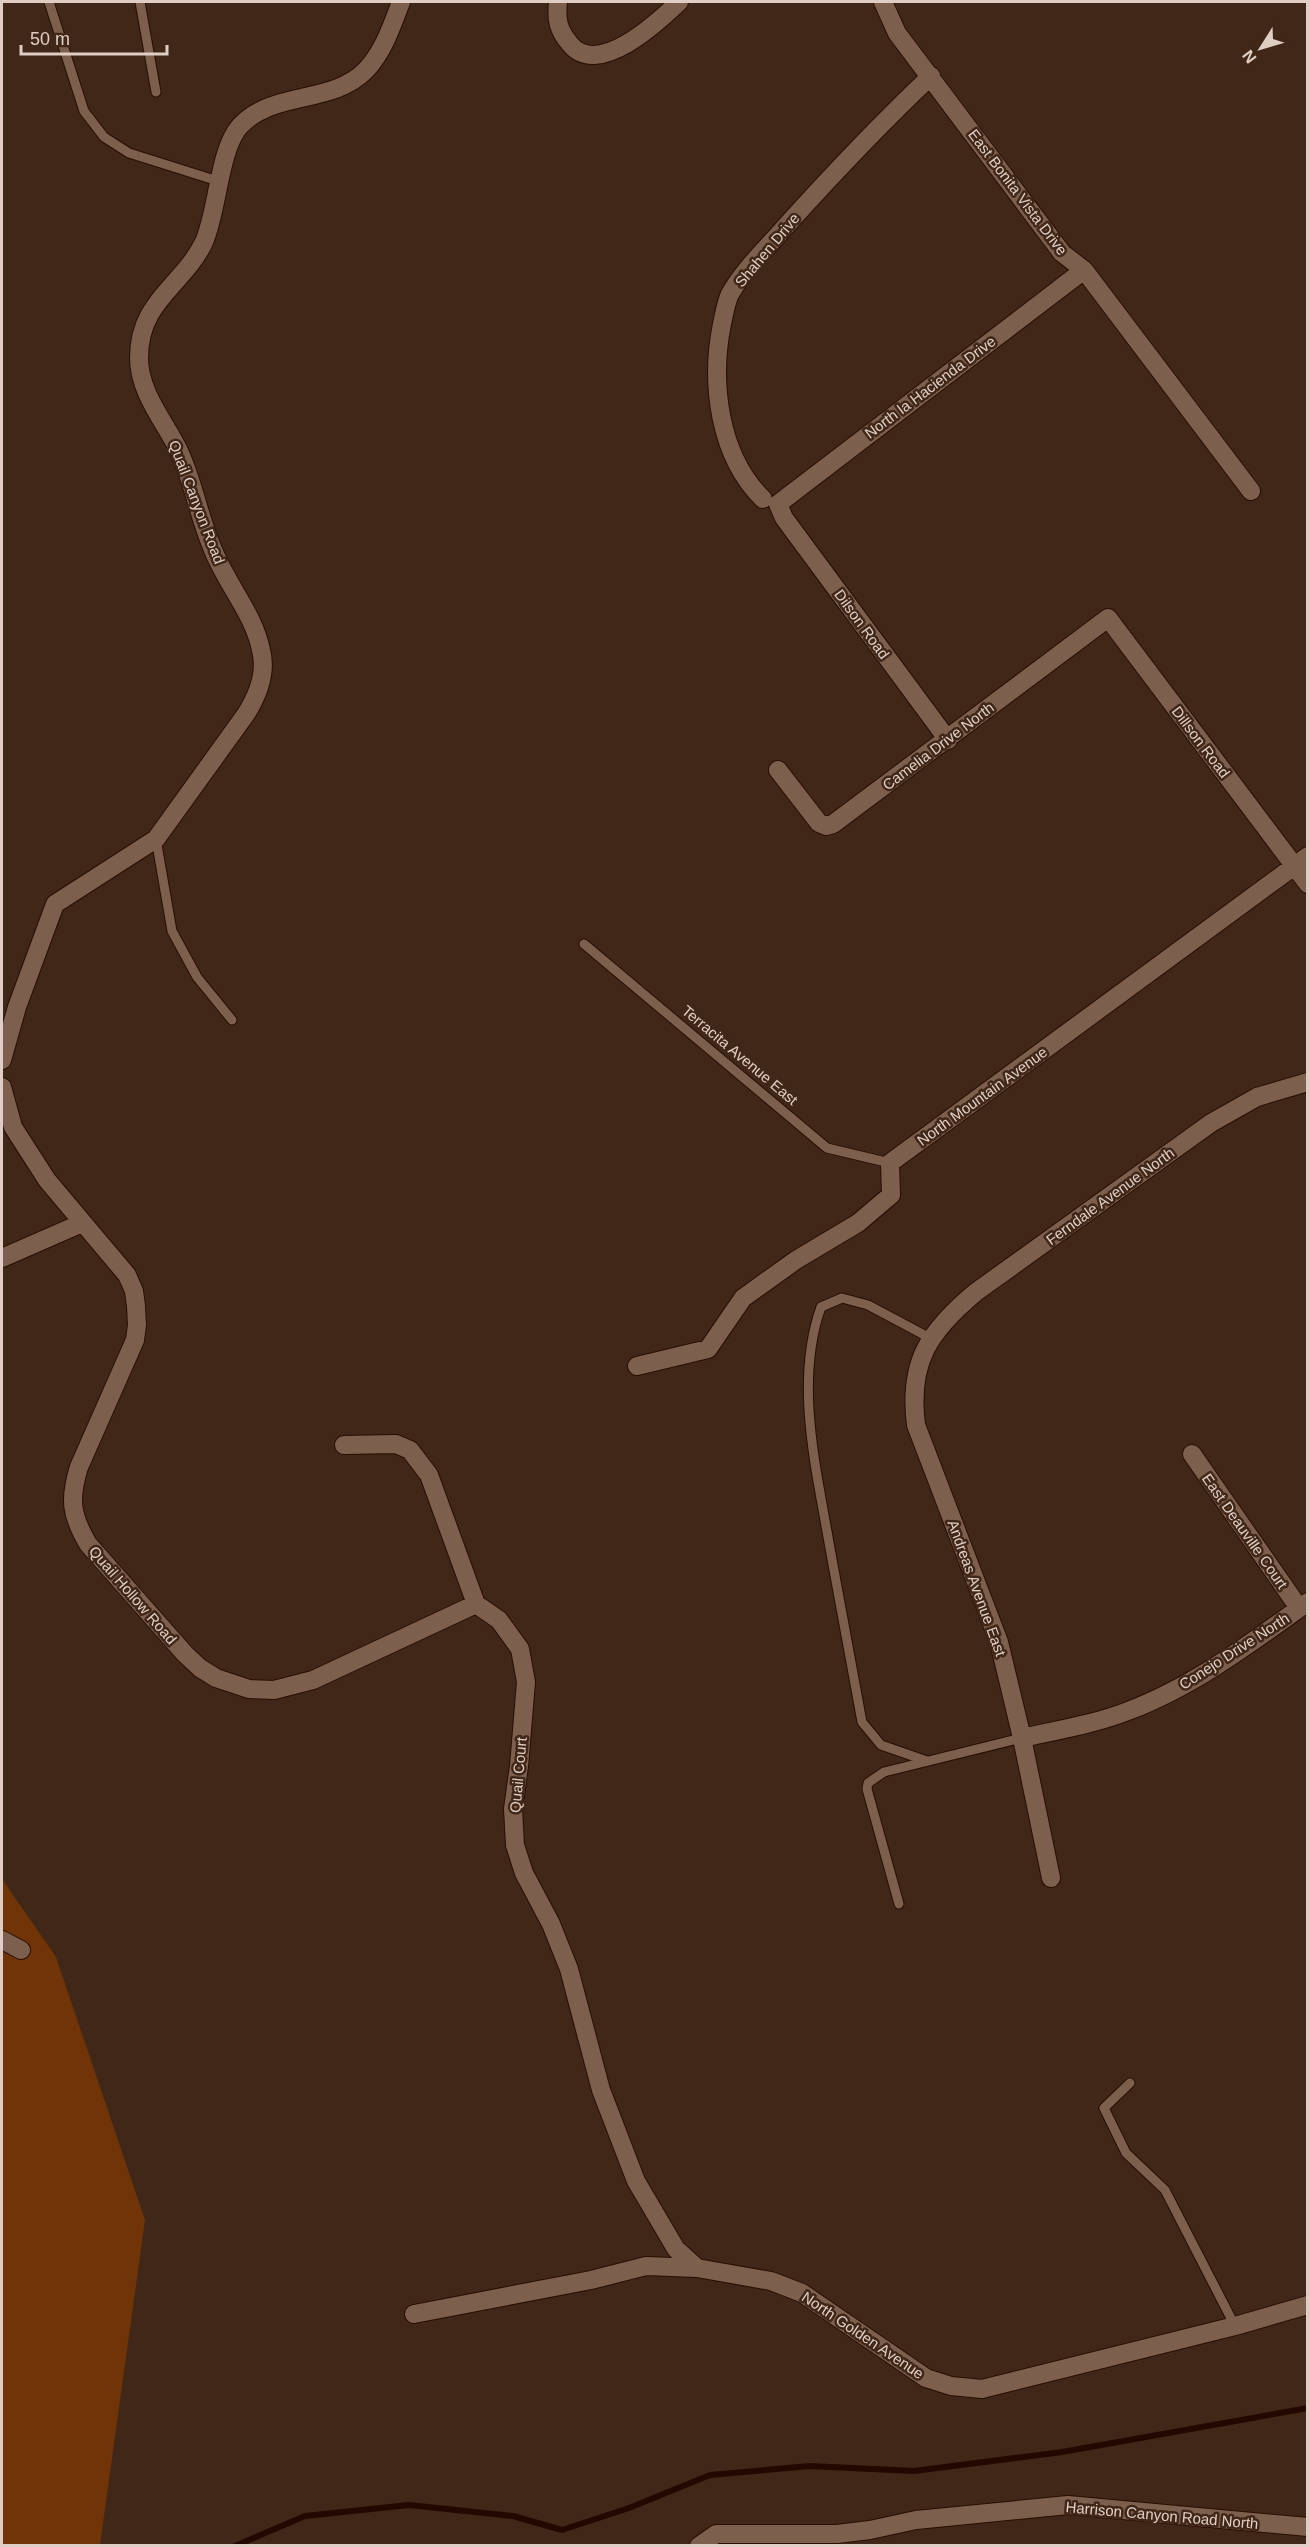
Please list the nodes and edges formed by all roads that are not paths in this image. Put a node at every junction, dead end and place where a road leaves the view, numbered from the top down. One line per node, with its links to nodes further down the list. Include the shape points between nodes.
1 (49, 2): 9 (lane, via 84,111 104,137 129,153)
2 (140, 2): 8 (lane)
3 (401, 2): 9 (street, Quail Canyon Road, via 384,44 366,70 319,94 262,108 239,126 228,145)
4 (558, 2): 5 (street, via 556,20 572,48 596,54 631,42)
5 (680, 2)
6 (883, 2): 7 (street, East Bonita Vista Drive, via 897,33)
7 (931, 76): 10 (street, East Bonita Vista Drive, via 1062,253); 12 (street, Shahen Drive, via 881,122 729,295 718,358 724,428 750,486)
8 (156, 92)
9 (221, 182): 16 (street, Quail Canyon Road, via 210,228 200,249 152,310 139,361 149,397 183,459 202,525 253,628 261,649 262,678 256,699)
10 (1084, 270): 11 (street, East Bonita Vista Drive); 12 (street, North la Hacienda Drive, via 780,501)
11 (1251, 490)
12 (771, 503): 14 (street, Dilson Road)
13 (1108, 618): 14 (street, Camelia Drive North); 17 (street, Dillson Road)
14 (948, 740): 15 (street, Camelia Drive North, via 826,826)
15 (778, 770)
16 (156, 839): 20 (lane, via 172,931 197,977); 21 (street, Quail Canyon Road, via 55,904)
17 (1301, 861): 18 (street, Dillson Road); 24 (street, North Mountain Avenue)
18 (1308, 884)
19 (584, 944): 24 (lane, Terracita Avenue East, via 827,1148)
20 (232, 1020)
21 (2, 1060)
22 (1308, 1082): 27 (street, Ferndale Avenue North, via 1257,1097 1211,1123 976,1292 948,1315)
23 (2, 1087): 25 (street, Quail Hollow Road, via 13,1127 47,1180)
24 (890, 1163): 28 (street, via 891,1195 858,1223 743,1298 708,1349)
25 (82, 1222): 26 (street); 31 (street, Quail Hollow Road, via 127,1275 134,1291 137,1324 135,1340 79,1467 72,1503 88,1544 185,1654 216,1678 249,1689 274,1690 313,1680)
26 (2, 1258)
27 (930, 1338): 33 (street, Andreas Avenue East, via 917,1373 913,1399 916,1425 999,1642); 34 (lane, via 868,1305 842,1298 821,1306 814,1327 808,1378 812,1446 862,1722 881,1745)
28 (638, 1366)
29 (344, 1445): 31 (street, via 396,1444 410,1450 420,1461 429,1475)
30 (1192, 1454): 32 (street, East Deauville Court)
31 (476, 1604): 40 (street, Quail Court, via 499,1620 520,1649 526,1682 513,1809 514,1845 568,1969 601,2090 636,2181 676,2249)
32 (1303, 1605): 33 (street, Conejo Drive North, via 1181,1687 1128,1711)
33 (1022, 1738): 34 (lane); 35 (street, Andreas Avenue East)
34 (927, 1761): 36 (lane, via 884,1772 868,1783)
35 (1051, 1878)
36 (899, 1904)
37 (2, 1940): 38 (street)
38 (21, 1950)
39 (1130, 2083): 43 (lane, via 1104,2108 1126,2153 1165,2190)
40 (697, 2268): 42 (street, North Golden Avenue, via 646,2266); 43 (street, North Golden Avenue, via 771,2281 802,2293 926,2378 951,2386 982,2389)
41 (1308, 2305): 43 (street, North Golden Avenue)
42 (414, 2314)
43 (1235, 2326)
44 (1308, 2527): 45 (street, Harrison Canyon Road North, via 1068,2505 916,2520 837,2534 716,2534)
45 (699, 2546)

